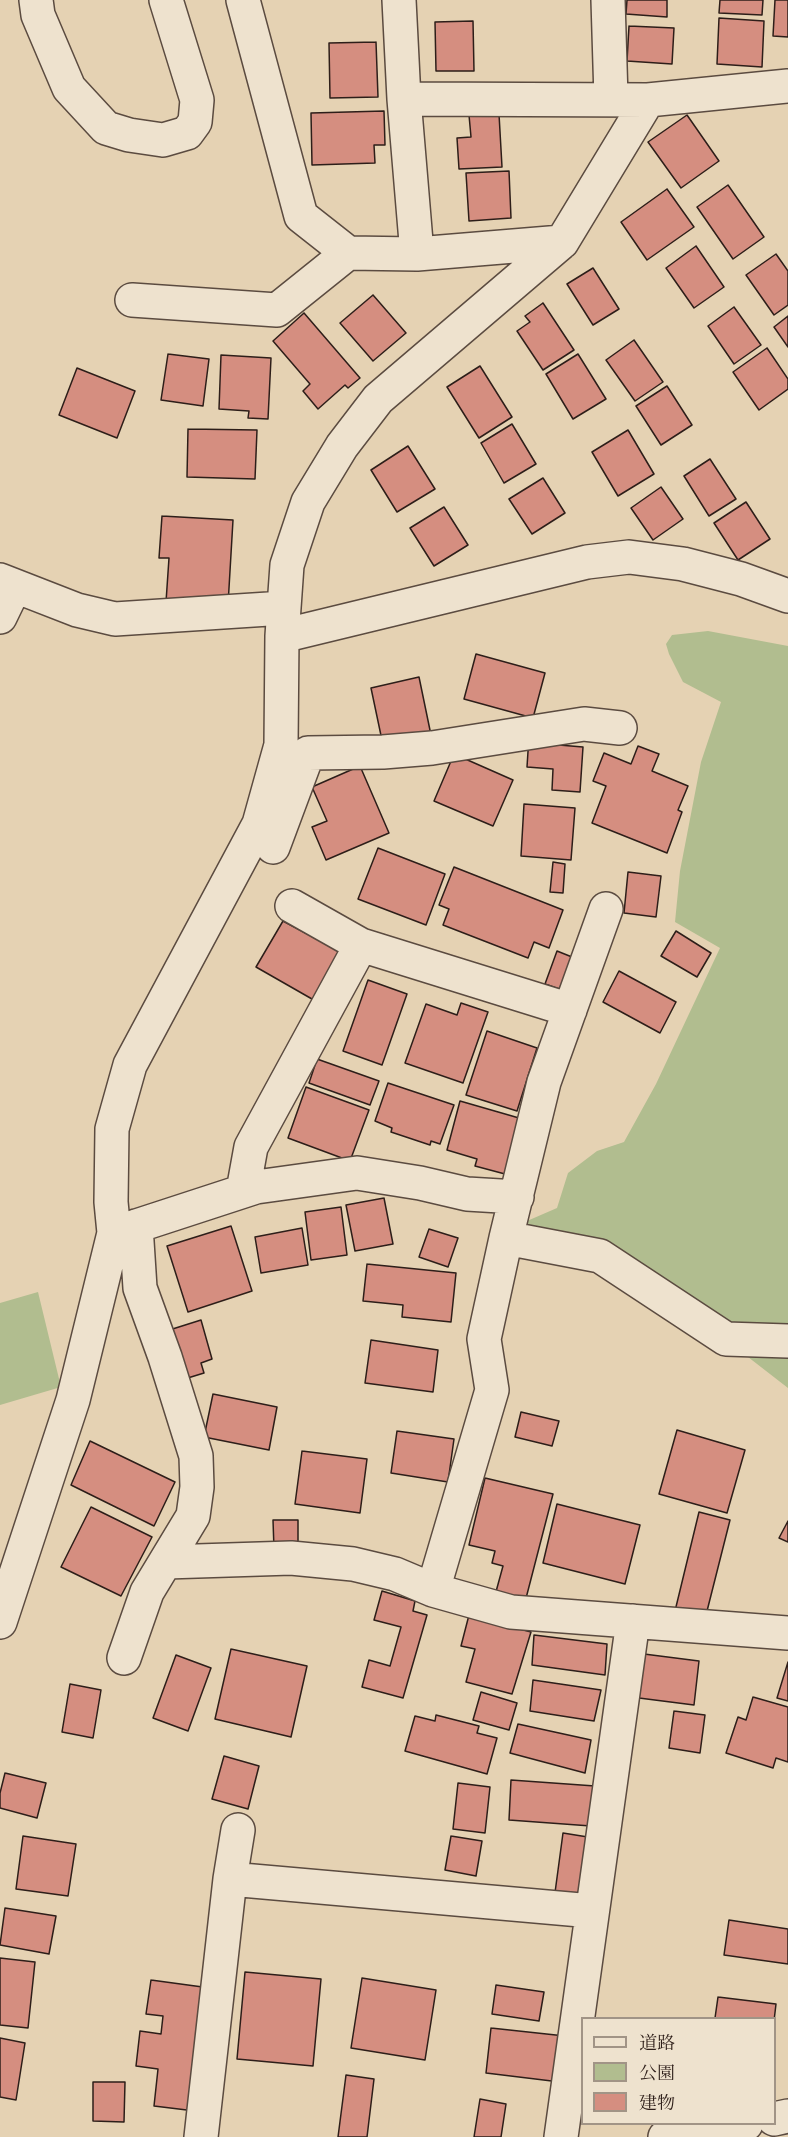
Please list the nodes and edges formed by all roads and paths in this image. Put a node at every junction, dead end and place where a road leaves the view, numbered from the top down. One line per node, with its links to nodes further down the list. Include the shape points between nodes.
1 (36, 0): 2 (street, via 38,15 69,88 105,128 163,140 187,133 195,122 197,100)
2 (166, 0)
3 (243, 0): 11 (street, via 301,216)
4 (399, 0): 8 (street)
5 (608, 0): 7 (street)
6 (788, 86): 9 (street)
7 (611, 98): 8 (street); 9 (street)
8 (404, 99): 12 (street)
9 (648, 100): 10 (street)
10 (562, 242): 12 (street); 17 (street, via 378,399 342,446 308,502 287,565)
11 (348, 253): 12 (street); 13 (street, via 277,310)
12 (417, 254)
13 (132, 300)
14 (8, 583): 16 (street); 17 (street, via 77,610 116,620)
15 (788, 596): 17 (street, via 683,564 630,557 586,562)
16 (0, 617)
17 (283, 622): 19 (street, via 281,745 259,824)
18 (620, 728): 19 (street, via 584,724 432,748 308,753 272,849)
19 (237, 866): 26 (street, via 130,1065 112,1130 111,1202)
20 (292, 906): 22 (street)
21 (606, 909): 23 (street)
22 (361, 945): 23 (street); 24 (street, via 251,1147)
23 (570, 1010): 25 (street, via 544,1082)
24 (243, 1191): 25 (street, via 357,1173 467,1194); 26 (street)
25 (517, 1197): 27 (street)
26 (125, 1230): 29 (street, via 140,1288 196,1456 193,1516); 31 (street)
27 (506, 1238): 28 (street, via 600,1256 726,1340); 30 (street, via 484,1339 492,1390)
28 (788, 1341)
29 (166, 1562): 30 (street, via 291,1558 353,1563 395,1574); 34 (street, via 147,1592)
30 (433, 1590): 32 (street, via 511,1612)
31 (1, 1614)
32 (633, 1621): 33 (street); 37 (street)
33 (788, 1634)
34 (124, 1658)
35 (238, 1830): 36 (street)
36 (230, 1879): 37 (street); 39 (street)
37 (592, 1911): 40 (street)
38 (740, 2125): 41 (street)
39 (201, 2137)
40 (561, 2137)
41 (665, 2137)

